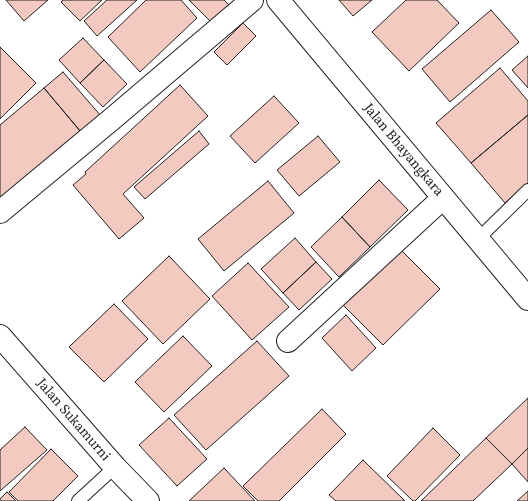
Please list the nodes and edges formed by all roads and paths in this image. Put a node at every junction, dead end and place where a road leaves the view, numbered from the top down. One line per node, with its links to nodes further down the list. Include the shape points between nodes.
1 (252, 0): 5 (street)
2 (278, 0): 4 (street, Jalan Bhayangkara)
3 (528, 190): 6 (lane)
4 (443, 198): 6 (street, Jalan Bhayangkara); 9 (street)
5 (0, 212)
6 (478, 239): 7 (street, Jalan Bhayangkara)
7 (528, 299)
8 (0, 336): 10 (street, Jalan Sukamurni)
9 (288, 341)
10 (115, 467): 11 (lane); 12 (street, Jalan Sukamurni)
11 (78, 501)
12 (148, 501)

